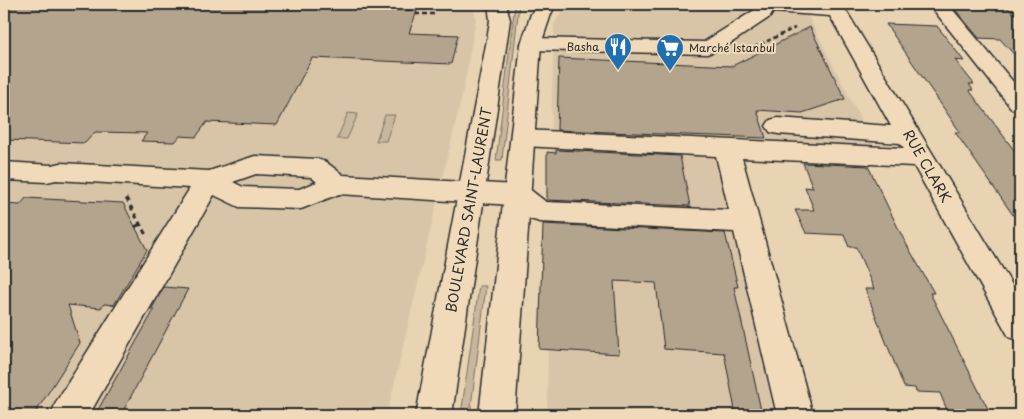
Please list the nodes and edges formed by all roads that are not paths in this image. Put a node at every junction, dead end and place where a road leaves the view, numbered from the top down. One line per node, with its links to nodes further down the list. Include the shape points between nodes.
1 (497, 4): 16 (main road, BOULEVARD SAINT-LAURENT, via 500,20)
2 (530, 4): 7 (main road)
3 (547, 4): 7 (main road)
4 (938, 4): 8 (main road)
5 (762, 5): 6 (main road); 7 (main road, via 763,13 707,48)
6 (835, 7): 10 (main road, RUE CLARK)
7 (531, 44): 11 (main road)
8 (1020, 104)
9 (778, 126): 10 (main road)
10 (909, 134): 13 (main road, RUE CLARK)
11 (522, 138): 12 (main road); 17 (main road)
12 (727, 148): 13 (main road); 18 (main road)
13 (922, 158): 19 (main road, RUE CLARK)
14 (4, 171): 15 (main road)
15 (209, 180): 16 (main road, via 239,197 301,199 337,184); 20 (main road)
16 (472, 192): 17 (main road); 21 (main road, BOULEVARD SAINT-LAURENT)
17 (518, 195): 18 (main road, via 540,212); 22 (main road)
18 (746, 222): 23 (main road)
19 (1020, 327)
20 (69, 415)
21 (434, 415)
22 (497, 415)
23 (795, 415)

